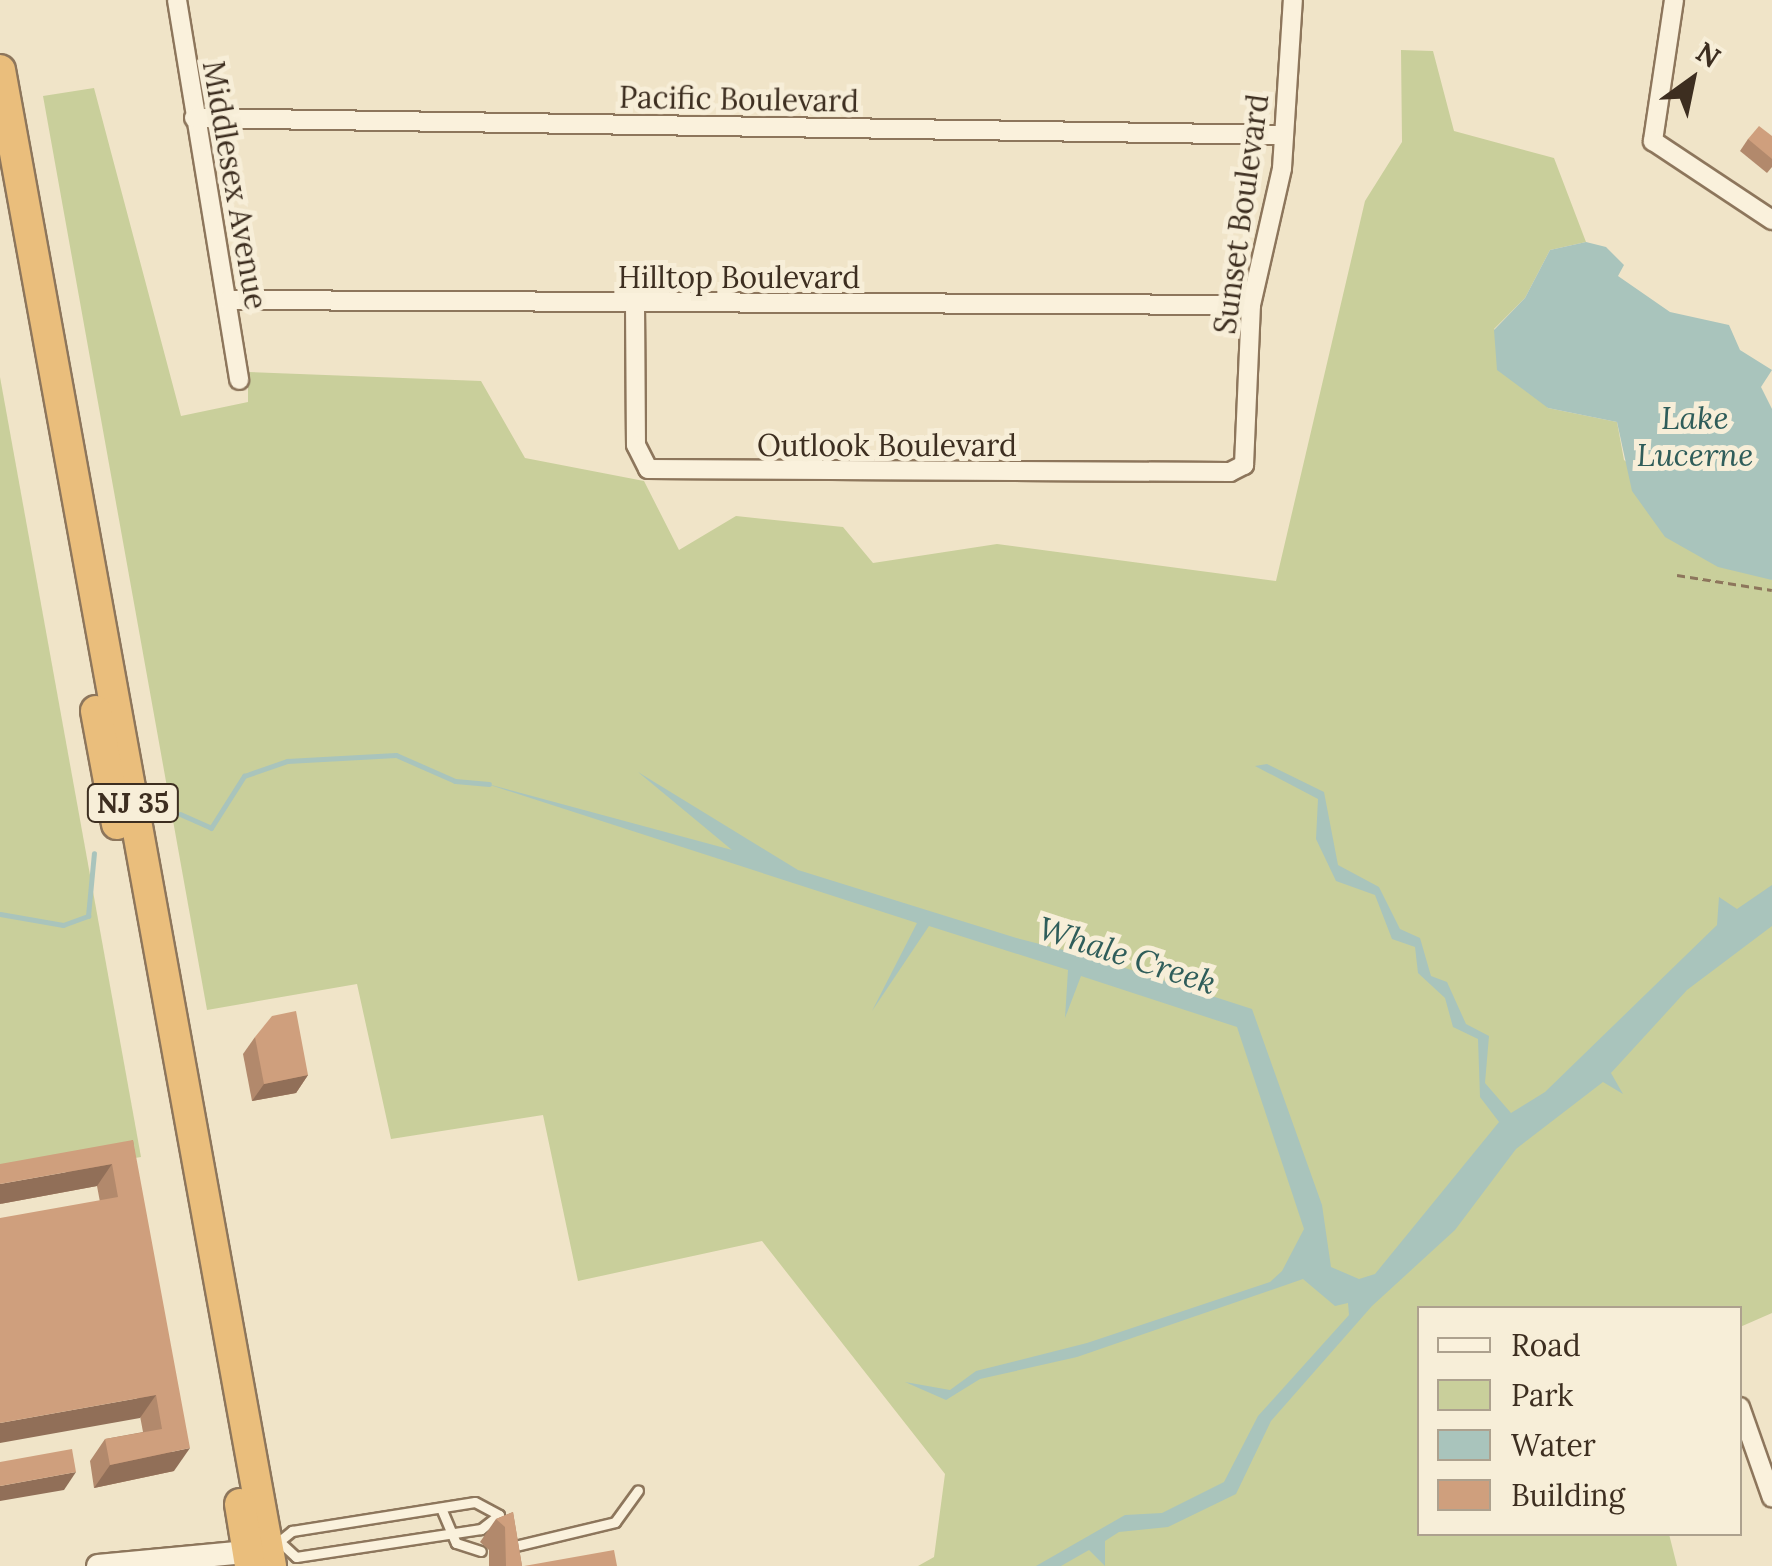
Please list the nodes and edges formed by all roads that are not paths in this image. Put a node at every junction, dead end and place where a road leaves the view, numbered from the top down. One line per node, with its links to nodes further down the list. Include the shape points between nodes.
1 (178, 0): 5 (street, Middlesex Avenue)
2 (1293, 0): 6 (street, Sunset Boulevard)
3 (1674, 0): 8 (street, via 1653,141)
4 (0, 70): 21 (highway, NJ 35)
5 (194, 118): 6 (street, Pacific Boulevard); 9 (street, Middlesex Avenue)
6 (1284, 135): 11 (street, Sunset Boulevard)
7 (0, 182): 21 (highway, NJ 35)
8 (1772, 220)
9 (228, 300): 10 (street, Hilltop Boulevard); 12 (street, Middlesex Avenue)
10 (635, 304): 11 (street, Hilltop Boulevard); 13 (street, Outlook Boulevard, via 636,446 648,469)
11 (1251, 305): 13 (street, Sunset Boulevard, via 1244,464)
12 (238, 380)
13 (1154, 472)
14 (1742, 1413): 16 (street)
15 (638, 1490): 19 (lane, via 615,1522)
16 (1772, 1498)
17 (442, 1508): 18 (lane); 18 (lane, via 475,1502 499,1515); 21 (lane, via 292,1531)
18 (449, 1534): 20 (lane); 21 (lane, via 296,1557)
19 (504, 1548)
20 (481, 1551)
21 (264, 1555): 22 (street)
22 (98, 1566)

